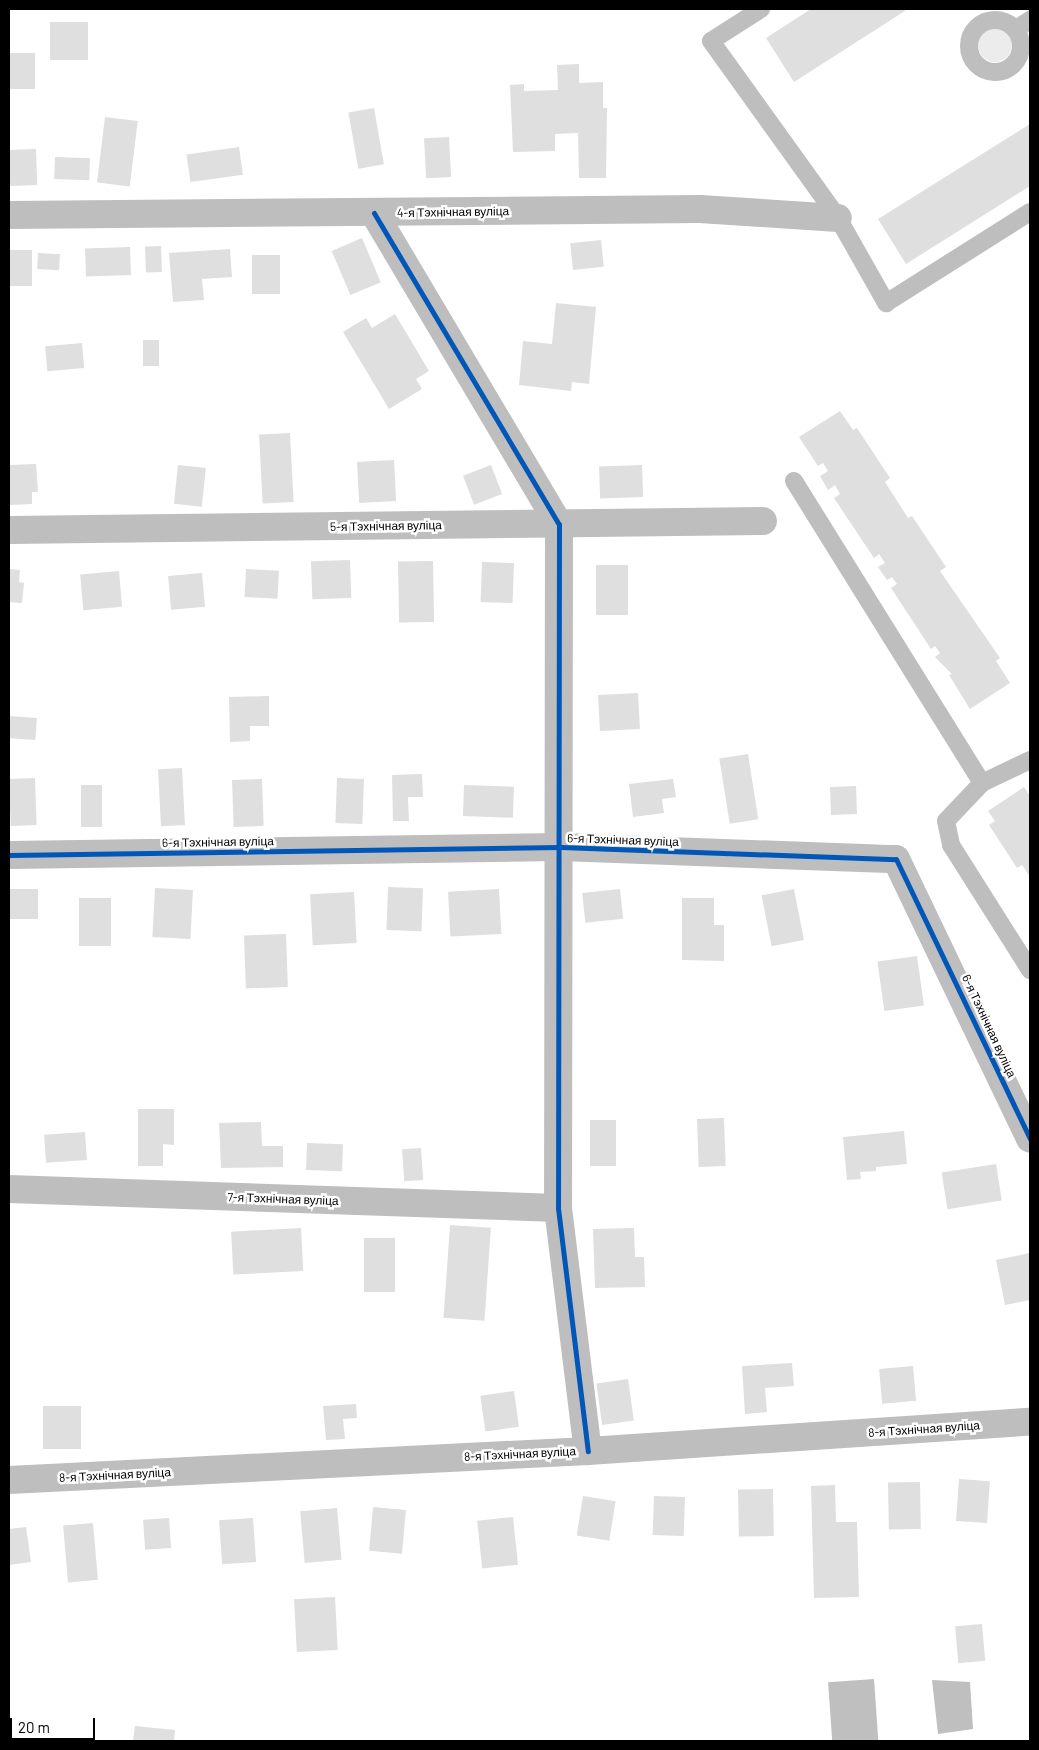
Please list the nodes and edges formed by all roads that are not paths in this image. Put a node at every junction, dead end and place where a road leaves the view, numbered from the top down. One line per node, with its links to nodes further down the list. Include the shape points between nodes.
1 (761, 9): 5 (lane, via 710,41)
2 (1030, 212): 5 (lane, via 886,303)
3 (374, 214): 4 (street, 4-я Тэхнічная вуліца); 5 (street, 4-я Тэхнічная вуліца, via 700,209); 8 (street)
4 (9, 216)
5 (838, 218)
6 (794, 481): 11 (lane)
7 (763, 521): 8 (street, 5-я Тэхнічная вуліца)
8 (559, 524): 9 (street, 5-я Тэхнічная вуліца); 12 (street)
9 (9, 530)
10 (1030, 760): 11 (lane)
11 (982, 783): 14 (lane, via 946,821 951,846)
12 (561, 847): 13 (street, 6-я Тэхнічная вуліца); 15 (street, 6-я Тэхнічная вуліца, via 896,859); 17 (street)
13 (9, 855)
14 (1030, 970)
15 (1030, 1139)
16 (9, 1189): 17 (street, 7-я Тэхнічная вуліца)
17 (558, 1208): 19 (street)
18 (1030, 1422): 19 (street, 8-я Тэхнічная вуліца)
19 (588, 1450): 20 (street, 8-я Тэхнічная вуліца)
20 (9, 1480)

